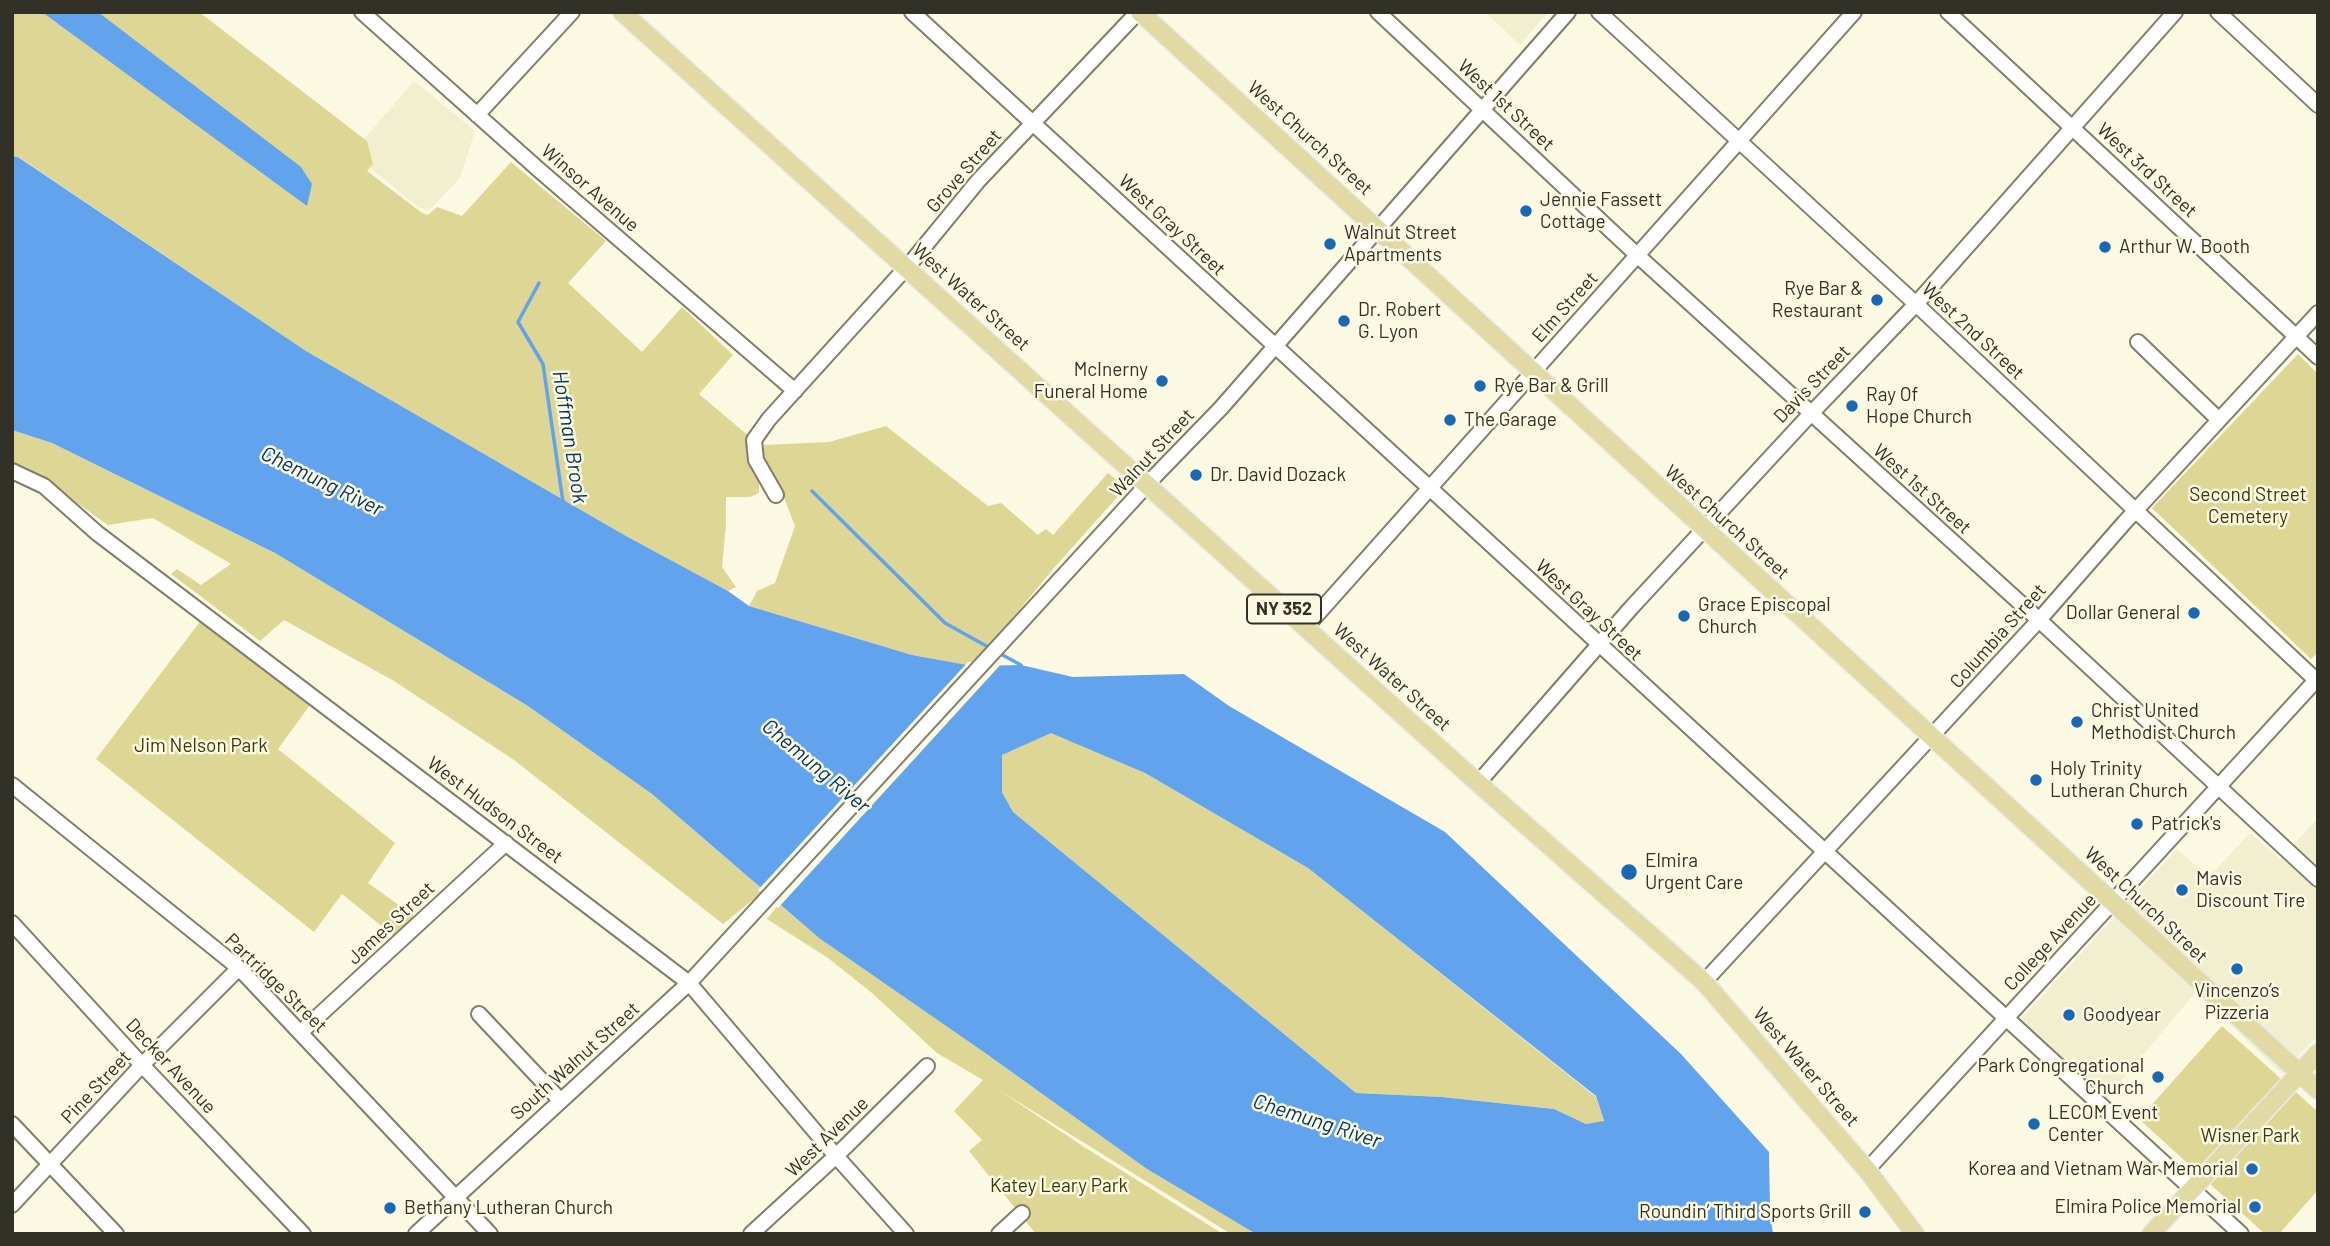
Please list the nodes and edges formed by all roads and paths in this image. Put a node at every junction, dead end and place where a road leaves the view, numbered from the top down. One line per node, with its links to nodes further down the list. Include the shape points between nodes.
1 (362, 12): 15 (street, Winsor Avenue)
2 (572, 12): 15 (street)
3 (622, 12): 21 (main road, West Water Street / NY 352)
4 (912, 12): 16 (street, West Gray Street)
5 (1139, 12): 16 (street, Grove Street); 19 (main road, West Church Street)
6 (1378, 12): 14 (street, West 1st Street)
7 (1568, 12): 14 (street, Walnut Street)
8 (1599, 12): 18 (street, West 2nd Street)
9 (1854, 12): 18 (street, Elm Street)
10 (1948, 12): 17 (street, West 3rd Street)
11 (2175, 12): 17 (street, Davis Street)
12 (2218, 12): 13 (street)
13 (2318, 105)
14 (1482, 109): 19 (street, Walnut Street); 20 (street, West 1st Street)
15 (477, 115): 29 (street, Winsor Avenue)
16 (1033, 122): 21 (street, Grove Street); 26 (street, West Gray Street)
17 (2072, 127): 22 (street, Davis Street); 24 (street, West 3rd Street)
18 (1739, 142): 20 (street, Elm Street); 22 (street, West 2nd Street)
19 (1377, 228): 26 (street, Walnut Street); 28 (main road, West Church Street)
20 (1637, 256): 28 (street, Elm Street); 30 (street, West 1st Street)
21 (906, 268): 29 (street, Grove Street); 33 (main road, West Water Street / NY 352)
22 (1916, 304): 30 (street, Davis Street); 36 (street, West 2nd Street)
23 (2318, 313): 24 (street, Columbia Street)
24 (2296, 337): 27 (street, West 3rd Street); 31 (street, Columbia Street)
25 (2138, 342): 31 (street)
26 (1275, 347): 33 (street, Walnut Street); 34 (street, West Gray Street)
27 (2318, 357)
28 (1533, 373): 34 (street, Elm Street); 37 (main road, West Church Street)
29 (794, 391): 35 (street, Grove Street, via 754,440 756,460)
30 (1811, 414): 37 (street, Davis Street); 38 (street, West 1st Street)
31 (2219, 420): 36 (street, Columbia Street)
32 (12, 471): 46 (street, West Hudson Street, via 44,486 97,533)
33 (1148, 484): 39 (main road, West Water Street / NY 352); 50 (street, Walnut Street)
34 (1430, 488): 39 (street, Elm Street); 40 (street, West Gray Street)
35 (776, 495)
36 (2135, 511): 38 (street, Columbia Street); 41 (street, West 2nd Street)
37 (1704, 528): 40 (street, Davis Street); 42 (main road, West Church Street)
38 (2039, 620): 42 (street, Columbia Street); 45 (street, West 1st Street)
39 (1305, 628): 43 (main road, West Water Street / NY 352)
40 (1598, 645): 43 (street, Davis Street); 47 (street, West Gray Street)
41 (2317, 680): 45 (street, College Avenue)
42 (1932, 736): 47 (street, Columbia Street); 49 (main road, West Church Street)
43 (1478, 783): 53 (main road, West Water Street / NY 352)
44 (12, 785): 52 (street, Partridge Street)
45 (2218, 786): 48 (street, West 1st Street); 49 (street, College Avenue)
46 (506, 843): 54 (street, West Hudson Street); 57 (street, James Street)
47 (1826, 852): 53 (street, Columbia Street); 56 (street, West Gray Street)
48 (2318, 879)
49 (2112, 902): 56 (street, College Avenue); 61 (main road, West Church Street)
50 (755, 913): 54 (street, South Walnut Street)
51 (12, 923): 59 (street, Decker Avenue)
52 (239, 968): 57 (street, Partridge Street); 59 (street, Pine Street)
53 (1704, 982): 67 (main road, West Water Street / NY 352)
54 (689, 983): 63 (street, South Walnut Street); 65 (street, West Hudson Street)
55 (479, 1014): 63 (street)
56 (2006, 1018): 67 (street, College Avenue); 68 (street, West Gray Street)
57 (301, 1032): 69 (street, Partridge Street)
58 (2318, 1052): 61 (main road)
59 (142, 1065): 66 (street, Pine Street); 73 (street, Decker Avenue)
60 (927, 1066): 65 (street, West Avenue)
61 (2299, 1073): 62 (main road, West Church Street); 68 (main road)
62 (2318, 1090)
63 (560, 1100): 69 (street, South Walnut Street)
64 (12, 1124): 66 (street)
65 (836, 1156): 76 (street, West Avenue); 77 (street, West Hudson Street)
66 (51, 1164): 70 (street, Pine Street); 72 (street)
67 (1867, 1170): 79 (main road, West Water Street / NY 352)
68 (2192, 1189): 80 (main road); 81 (street, West Gray Street)
69 (456, 1198): 74 (street, South Walnut Street); 75 (street, Partridge Street)
70 (12, 1205)
71 (1022, 1213): 78 (street)
72 (116, 1234)
73 (303, 1234)
74 (416, 1234)
75 (490, 1234)
76 (751, 1234)
77 (906, 1234)
78 (999, 1234)
79 (1915, 1234)
80 (2151, 1234)
81 (2241, 1234)

